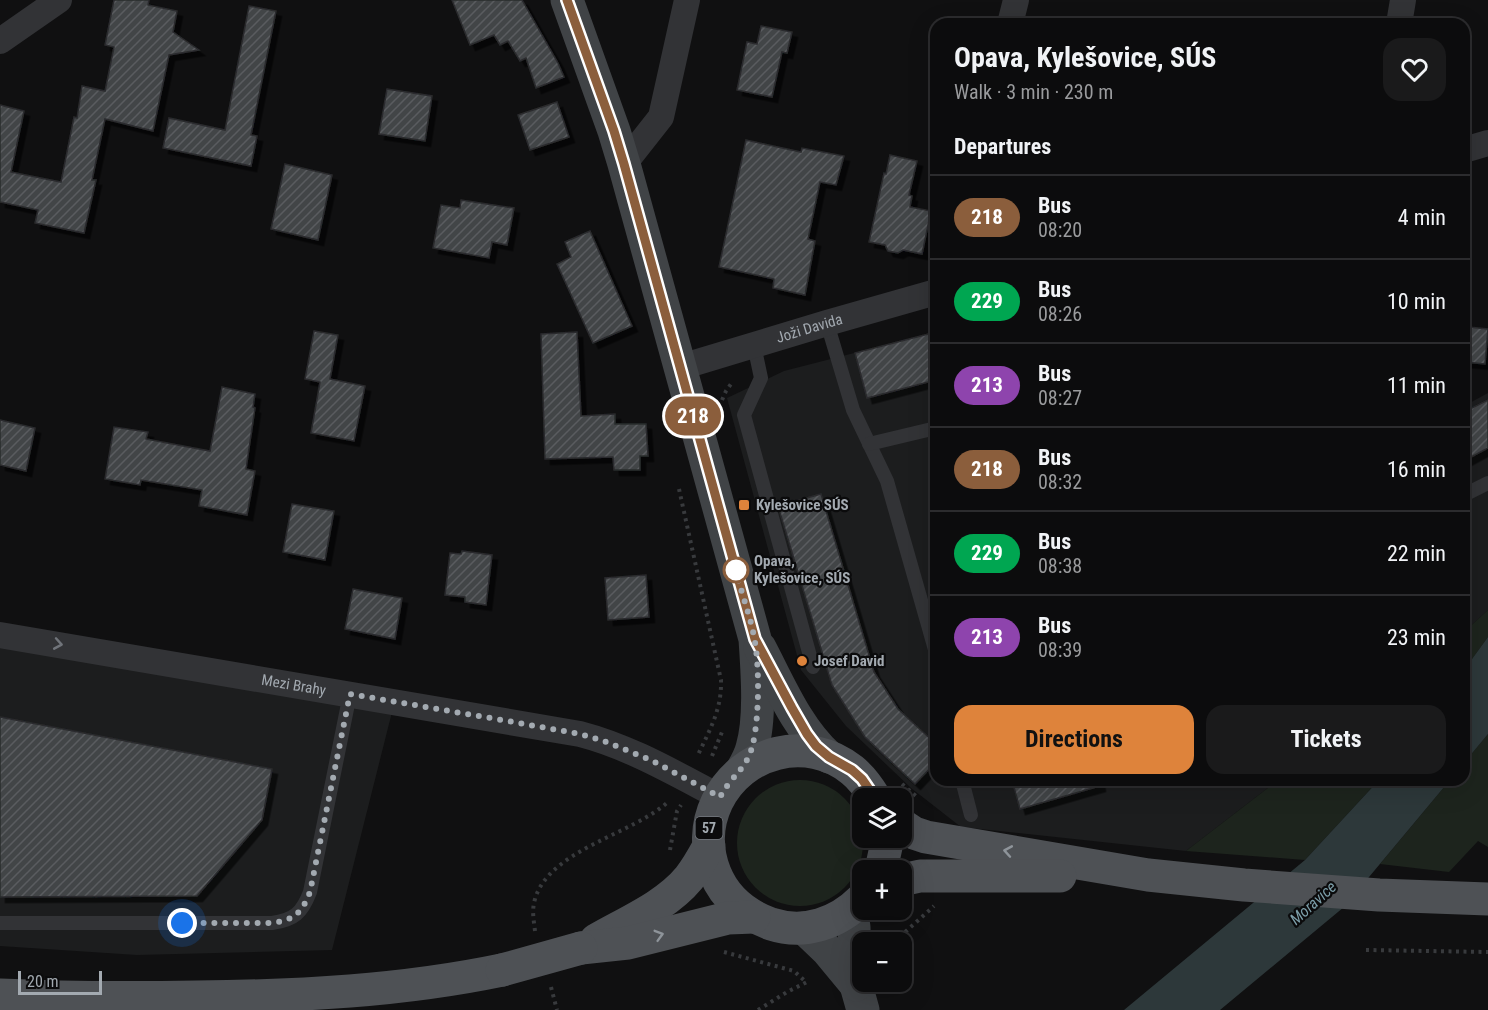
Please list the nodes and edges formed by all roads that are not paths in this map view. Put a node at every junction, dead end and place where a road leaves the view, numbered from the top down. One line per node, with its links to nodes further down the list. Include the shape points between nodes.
1 (59, 0): 8 (street)
2 (567, 0): 11 (main road)
3 (687, 0): 11 (street, via 661,117)
4 (1016, 0): 6 (street)
5 (1403, 0): 7 (street)
6 (1012, 18)
7 (1400, 18)
8 (0, 41)
9 (1488, 144): 10 (street)
10 (1470, 148)
11 (624, 164): 15 (main road)
12 (930, 294): 13 (street, Joži Davida)
13 (827, 323): 14 (street, Joži Davida); 17 (lane, via 853,410)
14 (754, 345): 15 (street, Joži Davida); 23 (lane, via 761,378 744,415)
15 (681, 367): 22 (main road)
16 (930, 429): 17 (lane)
17 (869, 444): 20 (lane, via 887,481)
18 (1488, 483): 19 (lane)
19 (1470, 492)
20 (930, 632)
21 (0, 635): 24 (street, Mezi Brahy, one-way to 24)
22 (755, 639): 25 (main road, via 800,722); 26 (main road, via 756,725 752,748)
23 (813, 668)
24 (350, 694): 29 (street, Mezi Brahy, via 580,734 651,760); 39 (lane, via 310,892 301,911 292,917 272,923)
25 (829, 757): 26 (main road, 57, via 790,751 764,757); 28 (main road, 57, via 852,770)
26 (742, 770): 29 (main road, 57)
27 (964, 786): 30 (lane)
28 (868, 788)
29 (720, 797): 32 (main road, 57, via 709,824)
30 (971, 815)
31 (912, 832): 33 (main road, one-way to 31)
32 (709, 846): 37 (main road, 57, via 713,868 723,887); 41 (main road, 57, via 676,892)
33 (1148, 875): 34 (main road); 35 (main road, via 1244,885)
34 (912, 878)
35 (1488, 899)
36 (852, 907): 40 (main road, 57, via 829,922)
37 (754, 917): 40 (main road, 57, via 778,926); 41 (main road, 57, one-way to 37, via 628,943 721,919)
38 (855, 920): 43 (main road)
39 (0, 923)
40 (804, 928): 43 (main road, via 827,950)
41 (581, 948): 42 (main road, 57, bridge, via 502,970 371,990 220,997)
42 (0, 995)
43 (860, 998)

